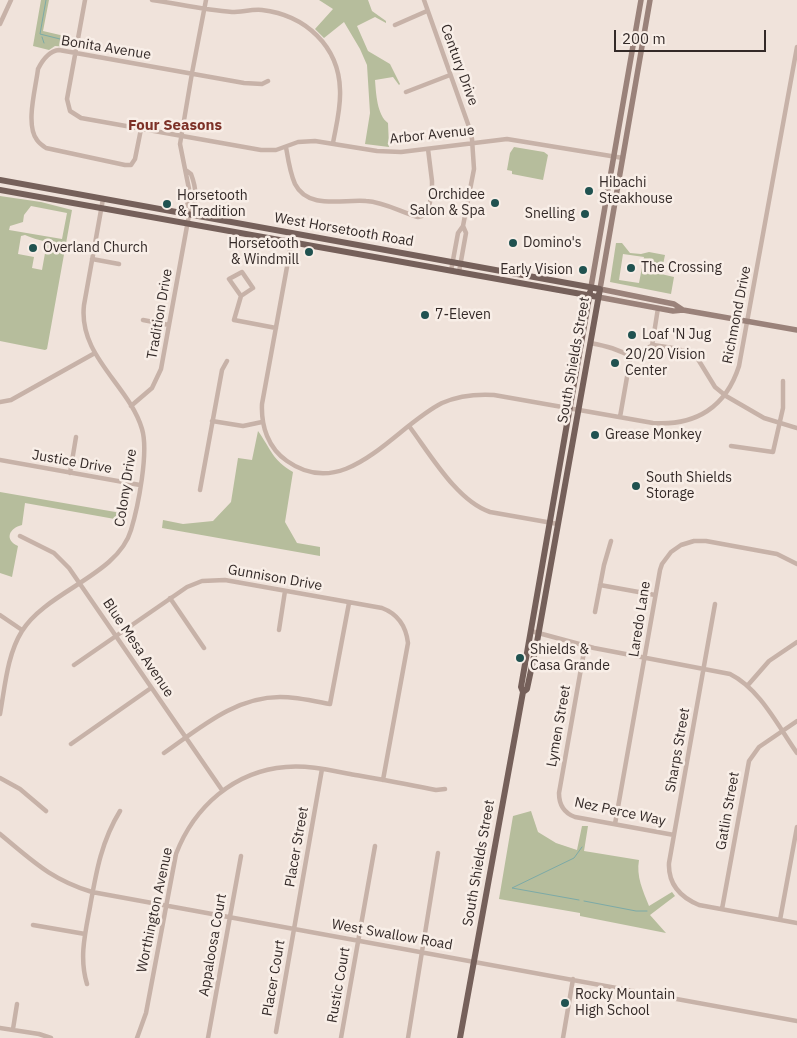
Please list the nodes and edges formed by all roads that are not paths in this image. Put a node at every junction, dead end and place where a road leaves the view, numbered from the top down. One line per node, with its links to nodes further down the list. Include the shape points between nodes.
1 (10, 0): 10 (street)
2 (85, 0): 13 (street)
3 (152, 0): 8 (street)
4 (206, 0): 8 (street, Tradition Drive)
5 (424, 0): 9 (street, Century Drive)
6 (641, 0): 24 (main road, South Shields Street)
7 (650, 0): 25 (main road, South Shields Street)
8 (205, 9): 14 (street, Tradition Drive); 20 (street, via 280,13 298,20 320,38 332,55 340,81)
9 (427, 11): 11 (street); 15 (street, Century Drive)
10 (0, 24)
11 (395, 25)
12 (797, 47): 47 (street, Richmond Drive)
13 (75, 52): 14 (street, Bonita Avenue); 18 (street, Arbor Avenue, via 67,99 70,111 81,118); 18 (street, Bonita Avenue, via 55,50 38,69 32,109 32,130 36,140 46,148 131,165)
14 (192, 73): 16 (street, Bonita Avenue, via 244,83); 19 (street, Tradition Drive)
15 (450, 76): 17 (street); 21 (street, Century Drive)
16 (268, 81)
17 (406, 92)
18 (140, 129): 19 (street, Arbor Avenue)
19 (181, 136): 22 (street, Arbor Avenue, via 261,150); 30 (street, Tradition Drive, via 180,150 195,188 193,210)
20 (333, 143): 22 (street, Arbor Avenue, via 307,141); 23 (street, Arbor Avenue, via 384,152)
21 (472, 143): 23 (street, Arbor Avenue); 24 (street, Arbor Avenue, via 512,140); 32 (street, Century Drive, via 474,169)
22 (286, 147): 23 (street, via 294,182 308,198 367,201 418,217 428,211 432,193)
23 (428, 149)
24 (614, 157): 25 (street, Arbor Avenue); 39 (main road, South Shields Street)
25 (623, 158): 40 (main road, South Shields Street)
26 (0, 180): 28 (main road, West Horsetooth Road)
27 (0, 190): 29 (main road, West Horsetooth Road)
28 (103, 199): 29 (street, Colony Drive); 30 (main road, West Horsetooth Road)
29 (101, 208): 31 (main road, West Horsetooth Road); 35 (street, Colony Drive)
30 (189, 215): 31 (street, Tradition Drive); 33 (main road, West Horsetooth Road)
31 (187, 223): 34 (main road, West Horsetooth Road); 48 (street, Tradition Drive)
32 (463, 226): 36 (street, Century Drive, via 458,233); 36 (street, Century Drive, via 466,232)
33 (293, 234): 34 (street); 36 (main road, West Horsetooth Road)
34 (291, 242): 38 (main road, West Horsetooth Road); 49 (street)
35 (92, 259): 37 (street); 53 (street, Colony Drive, via 83,318)
36 (457, 263): 38 (street, Century Drive); 39 (main road, West Horsetooth Road)
37 (119, 264)
38 (455, 272): 42 (main road, West Horsetooth Road)
39 (591, 287): 40 (main road, West Horsetooth Road); 42 (main road, South Shields Street)
40 (600, 289): 43 (main road, South Shields Street); 45 (main road, West Horsetooth Road, via 665,301)
41 (241, 296): 41 (street, via 254,288 242,272 229,279); 49 (street, via 234,320)
42 (590, 296): 43 (main road, West Horsetooth Road); 60 (main road, South Shields Street)
43 (598, 298): 44 (main road, West Horsetooth Road); 51 (main road, South Shields Street)
44 (658, 308): 45 (main road, West Horsetooth Road); 52 (street)
45 (683, 310): 47 (main road, West Horsetooth Road)
46 (144, 320): 48 (street)
47 (748, 321): 50 (main road, West Horsetooth Road); 57 (street, Richmond Drive, via 739,366)
48 (169, 325): 59 (street, Tradition Drive, via 157,382)
49 (276, 328): 64 (street, via 262,404)
50 (797, 330)
51 (590, 344): 54 (street, via 622,350); 61 (main road, South Shields Street)
52 (652, 346): 54 (street); 57 (street, via 673,348 696,356 715,387)
53 (95, 353): 58 (street, via 11,400); 59 (street, Colony Drive)
54 (633, 358): 62 (street, via 628,368)
55 (227, 361): 63 (street, via 222,370)
56 (783, 381): 65 (street, via 784,399)
57 (726, 396): 62 (street, Richmond Drive, via 708,410 680,422 653,423); 65 (street)
58 (0, 402)
59 (130, 406): 72 (street, Colony Drive, via 144,436)
60 (570, 408): 61 (street, Richmond Drive); 66 (street, Richmond Drive, via 494,394 475,395 441,404); 74 (main road, South Shields Street)
61 (578, 409): 62 (street, Richmond Drive); 75 (main road, South Shields Street)
62 (620, 417)
63 (212, 421): 64 (street, via 243,426); 73 (street)
64 (262, 422): 66 (street, Richmond Drive, via 271,444 284,458 305,470 327,473 355,466)
65 (779, 423): 67 (street); 69 (street, via 773,452)
66 (409, 426): 74 (street, via 456,489 470,502 490,512)
67 (797, 428)
68 (76, 437): 71 (street)
69 (731, 446)
70 (0, 460): 71 (street, Justice Drive)
71 (70, 473): 72 (street, Justice Drive)
72 (140, 486): 79 (street, Colony Drive, via 131,531 122,549)
73 (200, 490)
74 (550, 523): 75 (street); 92 (main road, South Shields Street)
75 (558, 524): 93 (main road, South Shields Street)
76 (20, 536): 79 (street, Blue Mesa Avenue, via 54,553)
77 (611, 541): 80 (street)
78 (797, 564): 82 (street, Laredo Lane, via 776,554 706,541 688,542 675,548 666,558)
79 (79, 582): 90 (street, Colony Drive, via 42,608); 94 (street, Blue Mesa Avenue)
80 (600, 585): 82 (street); 86 (street)
81 (285, 592): 83 (street, Gunnison Drive, via 209,579 194,583); 84 (street, Gunnison Drive); 91 (street)
82 (655, 595): 98 (street, Laredo Lane)
83 (170, 598): 94 (street, Gunnison Drive); 97 (street)
84 (349, 603): 89 (street, Gunnison Drive, via 382,608); 109 (street, via 330,704 281,697 253,701 226,710)
85 (715, 604): 100 (street, Sharps Street)
86 (595, 612)
87 (0, 615): 90 (street)
88 (407, 619): 89 (street)
89 (401, 622): 115 (street, via 407,635 407,648)
90 (22, 630): 102 (street, Colony Drive, via 14,646)
91 (278, 630)
92 (531, 631): 93 (street); 105 (main road, South Shields Street, via 521,687)
93 (539, 633): 96 (street); 105 (main road, South Shields Street)
94 (116, 636): 99 (street, Gunnison Drive); 104 (street, Blue Mesa Avenue)
95 (797, 642): 103 (street, via 769,661)
96 (585, 646): 98 (street); 119 (street, Lymen Street, via 559,793)
97 (204, 648)
98 (646, 658): 100 (street); 121 (street, Laredo Lane)
99 (74, 665)
100 (704, 668): 103 (street, via 730,674); 124 (street, Sharps Street)
101 (0, 675): 102 (street)
102 (7, 676): 106 (street, Colony Drive)
103 (748, 685): 108 (street)
104 (151, 688): 109 (street, Blue Mesa Avenue); 110 (street)
105 (523, 692): 139 (main road, South Shields Street)
106 (0, 714)
107 (797, 721): 108 (street, Gatlin Street)
108 (782, 732): 112 (street); 130 (street, Gatlin Street, via 759,747 749,761)
109 (186, 737): 111 (street); 117 (street, Blue Mesa Avenue)
110 (71, 744)
111 (164, 753)
112 (797, 753)
113 (322, 769): 115 (street, Worthington Avenue); 117 (street, Worthington Avenue, via 274,768 245,777); 135 (street, Placer Street)
114 (0, 778): 118 (street)
115 (383, 780): 116 (street, Worthington Avenue)
116 (445, 789)
117 (222, 790): 129 (street, Worthington Avenue, via 200,810 181,842)
118 (46, 810)
119 (563, 810): 121 (street, Nez Perce Way, via 575,817)
120 (120, 812): 128 (street, via 100,854)
121 (615, 824): 124 (street, Nez Perce Way)
122 (797, 827): 132 (street)
123 (0, 835): 128 (street, West Swallow Road, via 53,877)
124 (674, 835): 130 (street, Sharps Street, via 669,868 673,884 690,901)
125 (375, 846): 137 (street, Rustic Court)
126 (438, 853): 138 (street)
127 (241, 856): 131 (street, Appaloosa Court)
128 (92, 892): 129 (street, West Swallow Road); 136 (street)
129 (166, 906): 131 (street, West Swallow Road); 148 (street, Worthington Avenue, via 146,1013)
130 (722, 909): 132 (street, Sharps Street)
131 (229, 917): 135 (street, West Swallow Road); 149 (street, Appaloosa Court)
132 (780, 920): 133 (street, Sharps Street)
133 (797, 923)
134 (34, 925): 136 (street)
135 (294, 929): 137 (street, West Swallow Road); 146 (street, Placer Court)
136 (85, 934): 141 (street, via 82,961)
137 (358, 940): 138 (street, West Swallow Road); 150 (street, Rustic Court)
138 (422, 952): 139 (street, West Swallow Road); 151 (street)
139 (474, 961): 140 (street, West Swallow Road); 152 (main road, South Shields Street)
140 (573, 979): 143 (street, West Swallow Road); 153 (street)
141 (87, 984)
142 (17, 1004): 145 (street)
143 (797, 1020)
144 (0, 1028): 145 (street)
145 (13, 1029): 147 (street)
146 (276, 1032)
147 (51, 1038)
148 (136, 1038)
149 (208, 1038)
150 (341, 1038)
151 (408, 1038)
152 (460, 1038)
153 (562, 1038)

